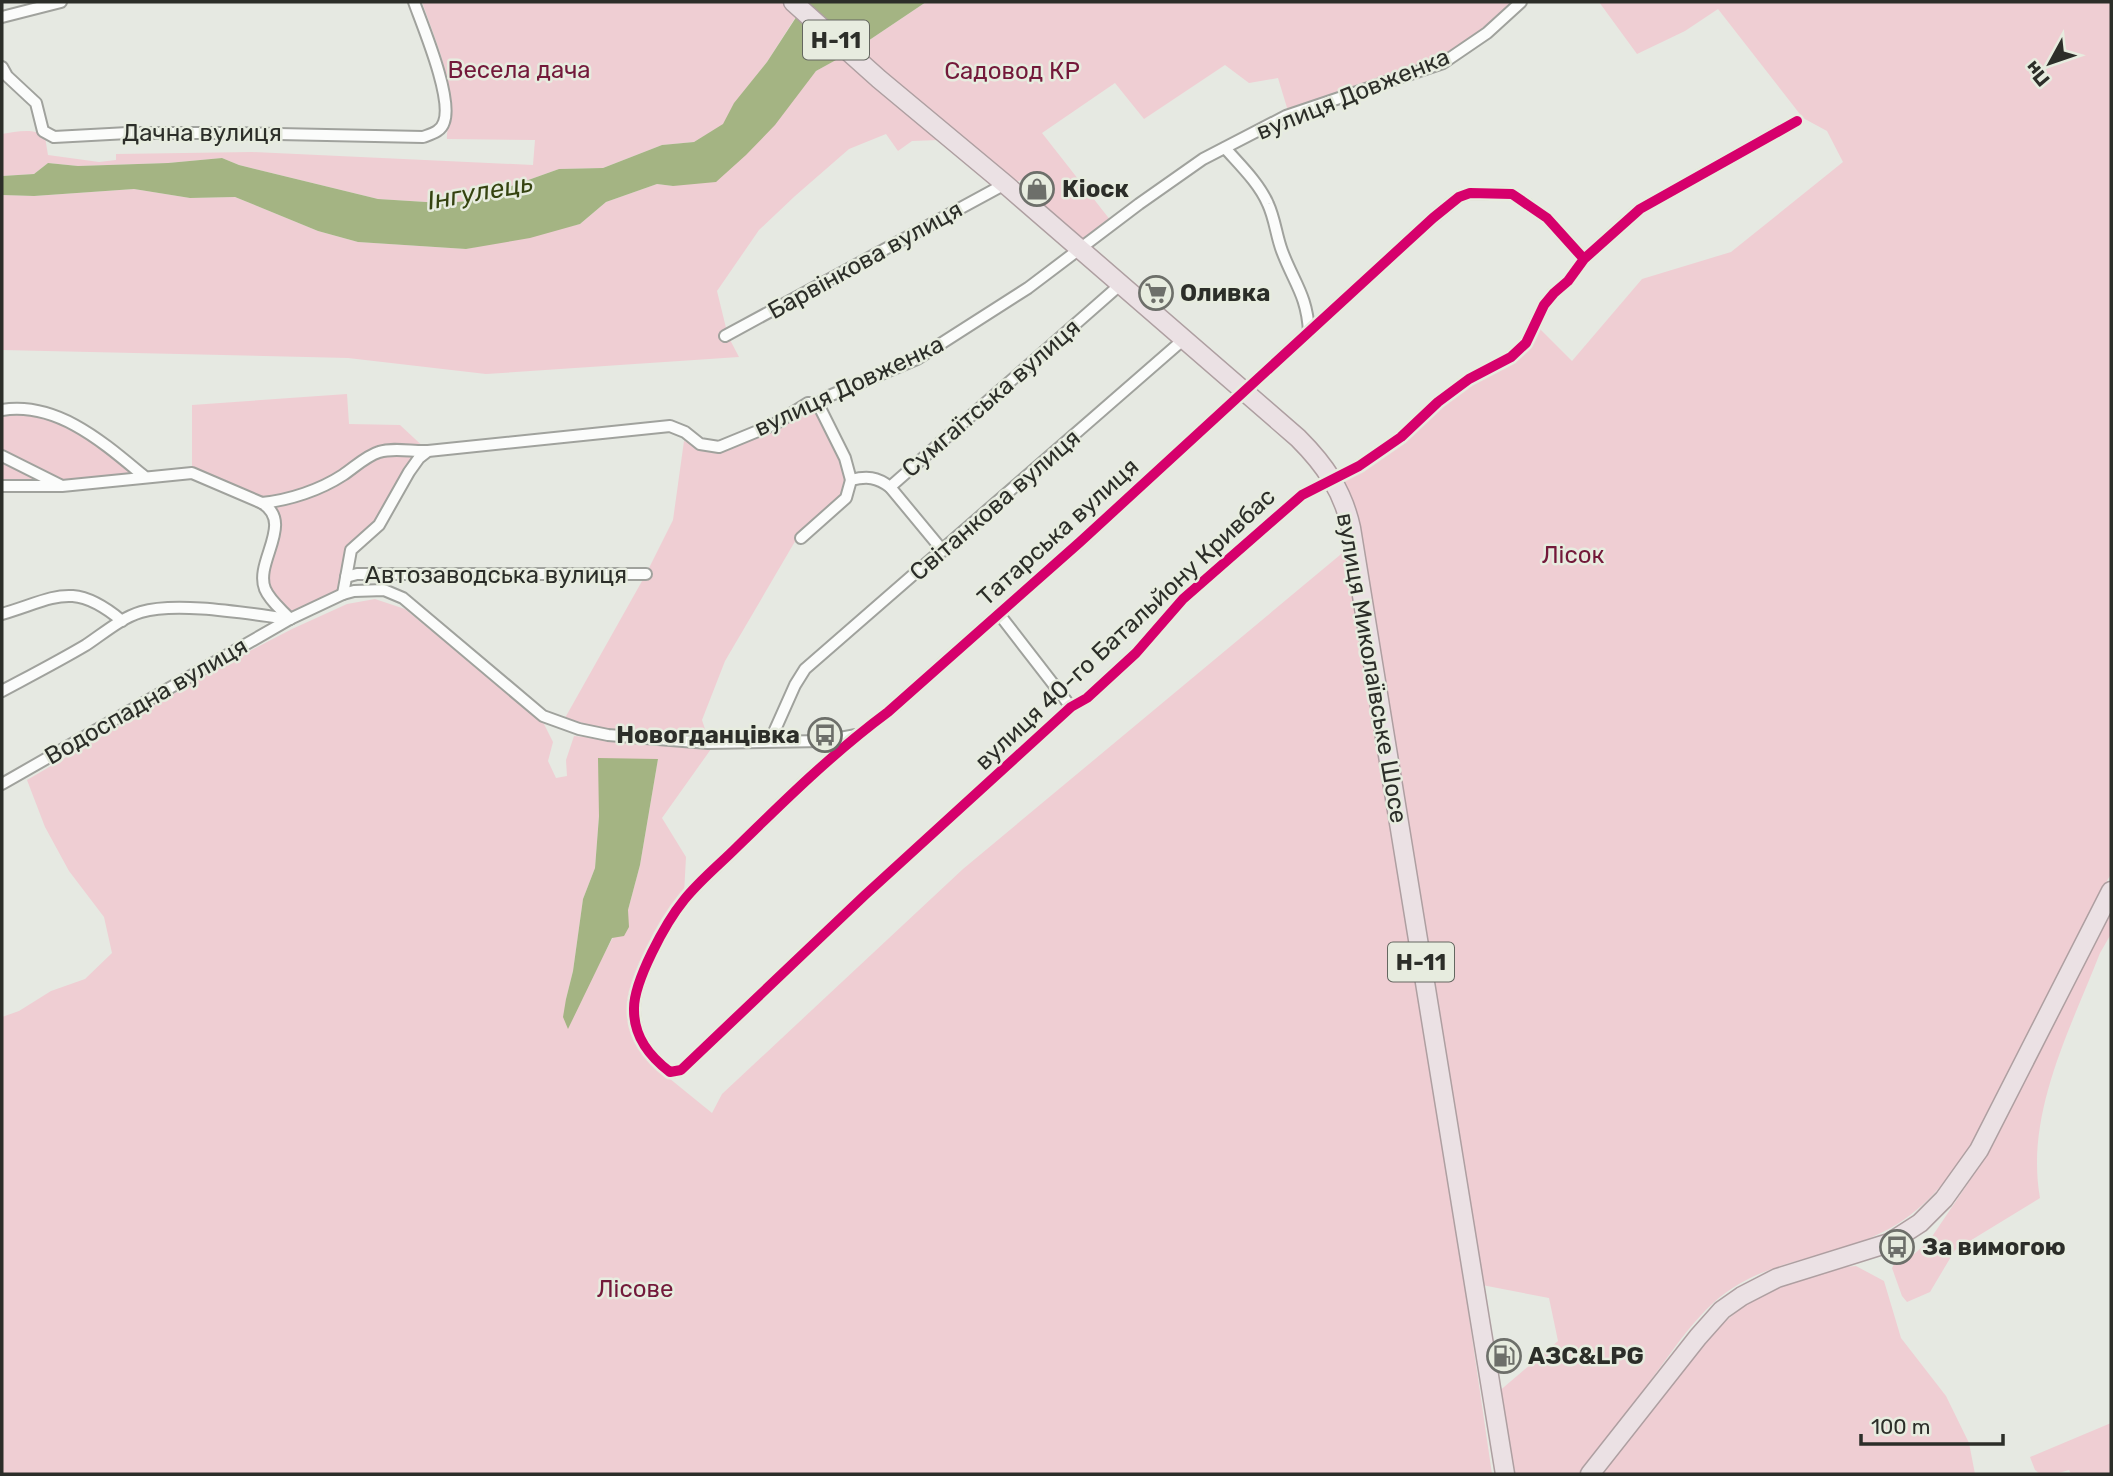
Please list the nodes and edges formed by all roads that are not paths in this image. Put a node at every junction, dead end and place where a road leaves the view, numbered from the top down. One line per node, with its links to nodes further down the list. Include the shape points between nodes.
1 (61, 2): 5 (street)
2 (414, 2): 6 (street, Дачна вулиця, via 441,80 446,112 440,129 423,136 128,133 54,137 43,131 36,103)
3 (793, 2): 9 (main road, вулиця Миколаївське Шосе / Н-11)
4 (1521, 2): 8 (street, вулиця Довженка, via 1443,63 1286,116)
5 (2, 17)
6 (2, 67)
7 (1797, 121): 11 (street, вулиця 40-го Батальйону Кривбас, via 1640,209)
8 (1225, 148): 10 (street, вулиця Довженка, via 1182,172); 13 (street, via 1268,202 1282,251 1303,294)
9 (1005, 184): 10 (main road, вулиця Миколаївське Шосе / Н-11); 14 (street, Барвінкова вулиця)
10 (1081, 250): 12 (main road, вулиця Миколаївське Шосе / Н-11); 17 (street, вулиця Довженка, via 917,359)
11 (1584, 259): 13 (street, Татарська вулиця, via 1547,218 1512,194 1470,193 1433,218); 22 (street, вулиця 40-го Батальйону Кривбас, via 1544,305 1526,343 1511,357 1469,379 1401,437)
12 (1121, 284): 15 (main road, вулиця Миколаївське Шосе / Н-11); 26 (street, Сумгаїтська вулиця)
13 (1309, 332): 16 (street, Татарська вулиця)
14 (725, 336)
15 (1184, 339): 16 (main road, вулиця Миколаївське Шосе / Н-11); 29 (street, Світанкова вулиця)
16 (1245, 392): 22 (main road, вулиця Миколаївське Шосе / Н-11, via 1298,438); 34 (street, Татарська вулиця)
17 (818, 404): 19 (street, вулиця Довженка, via 808,403 775,424 719,447 700,444 670,426); 23 (street)
18 (2, 410): 21 (street, via 16,407 45,412 92,434)
19 (428, 452): 27 (street, вулиця Довженка, via 379,452 313,490); 31 (street, via 409,471 379,525 351,550)
20 (2, 456): 25 (street)
21 (145, 477): 25 (street); 27 (street, via 192,473)
22 (1333, 479): 38 (street, вулиця 40-го Батальйону Кривбас, via 1302,495 1183,599 1136,653 1087,698); 44 (main road, вулиця Миколаївське Шосе / Н-11, via 1351,528)
23 (851, 480): 26 (street, Сумгаїтська вулиця, via 879,479); 28 (street, via 846,498)
24 (2, 486): 25 (street)
25 (62, 486)
26 (890, 487): 29 (street)
27 (262, 503): 35 (street, via 275,521 263,576 265,589)
28 (802, 538)
29 (943, 551): 40 (street, Світанкова вулиця, via 805,669)
30 (646, 575): 31 (street, Автозаводська вулиця)
31 (346, 577): 32 (street)
32 (343, 594): 35 (street, Водоспадна вулиця); 40 (street, Водоспадна вулиця, via 384,590 403,598 543,716 579,729 708,743)
33 (2, 614): 36 (street, via 67,594 100,604)
34 (999, 614): 38 (street); 39 (street, Татарська вулиця)
35 (290, 619): 36 (street, Водоспадна вулиця, via 167,609 142,612); 41 (street, Водоспадна вулиця)
36 (122, 621): 37 (street, Водоспадна вулиця)
37 (2, 691)
38 (1071, 707): 43 (street, вулиця 40-го Батальйону Кривбас, via 681,1070 670,1072 661,1065)
39 (857, 735): 40 (street, Водоспадна вулиця, via 824,741); 43 (street, Татарська вулиця, via 683,900 636,991)
40 (771, 741)
41 (2, 784)
42 (2111, 891): 45 (main road, via 1979,1150 1944,1199 1920,1223 1889,1243 1777,1278 1722,1310)
43 (639, 1037)
44 (1505, 1474)
45 (1590, 1474)

